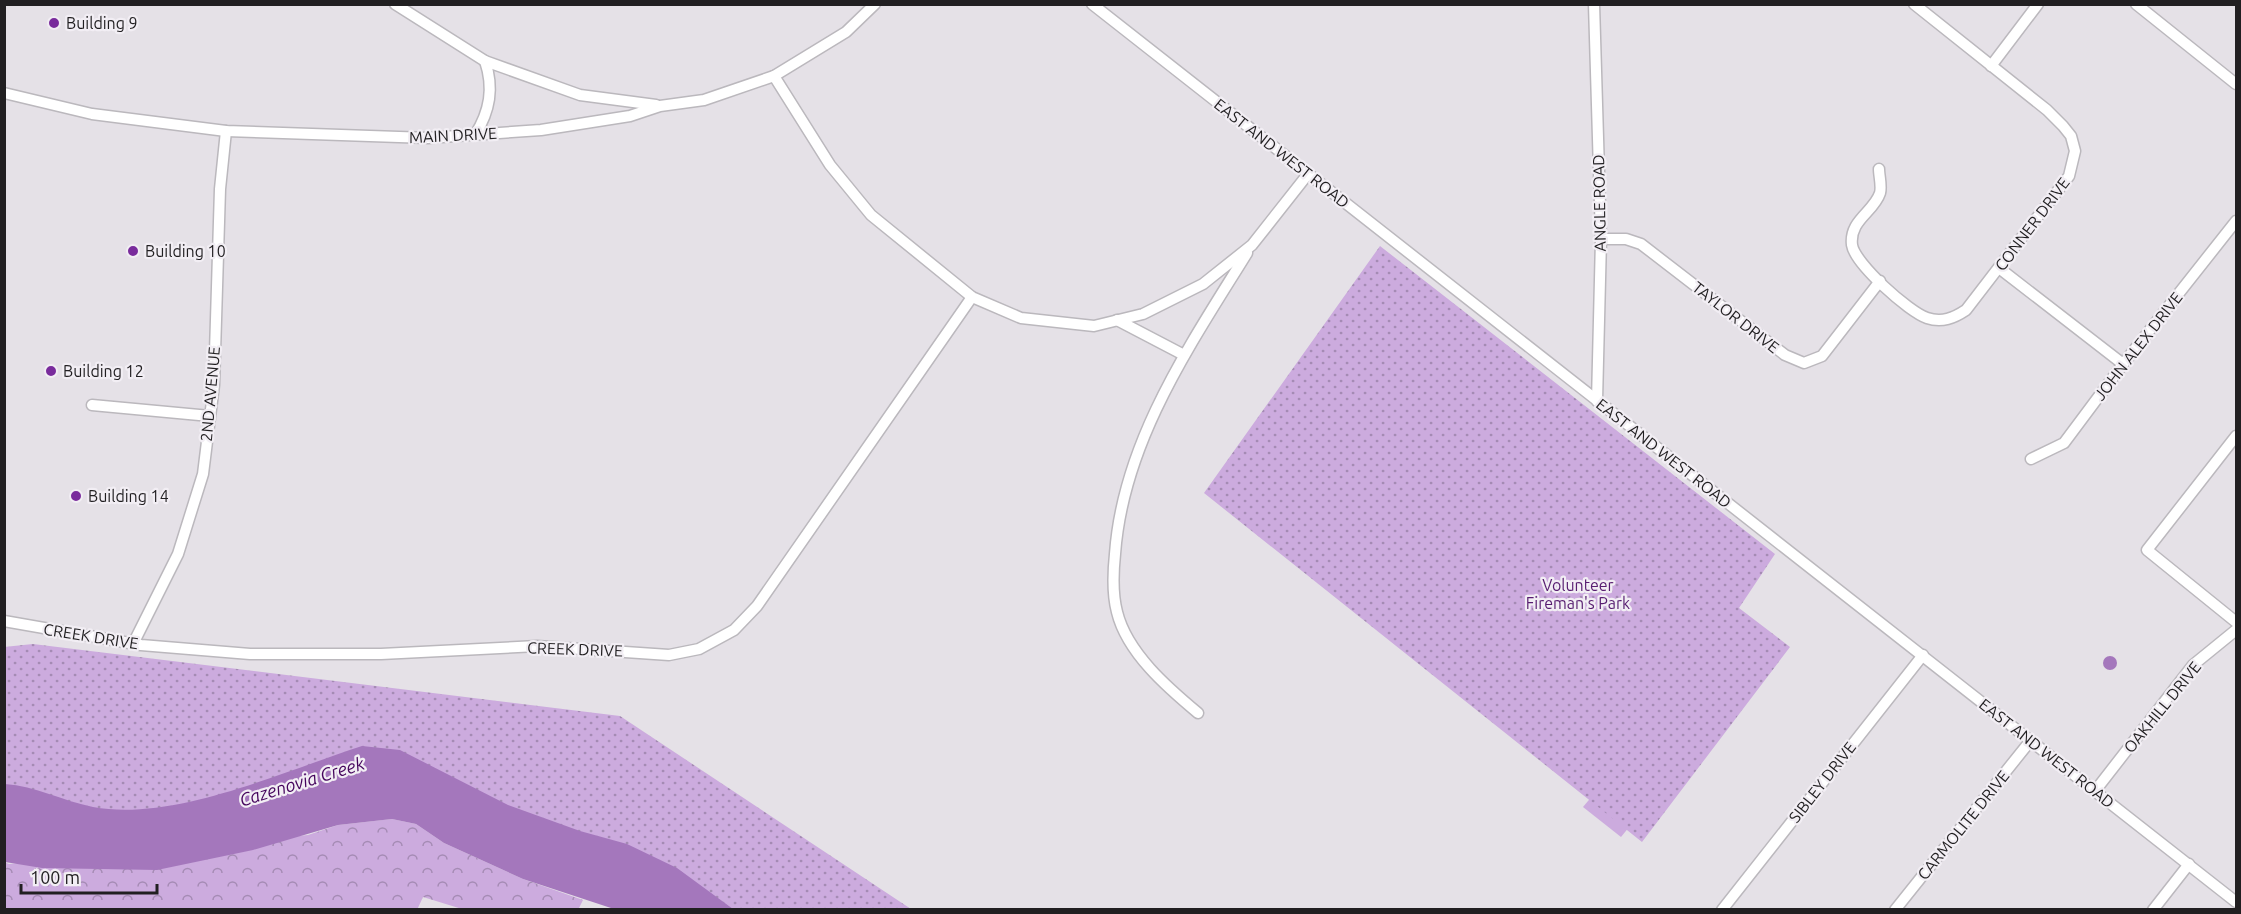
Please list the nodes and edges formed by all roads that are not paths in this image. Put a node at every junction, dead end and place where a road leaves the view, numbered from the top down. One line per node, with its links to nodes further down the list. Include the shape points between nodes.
1 (395, 4): 8 (street)
2 (875, 4): 10 (street, MAIN DRIVE, via 846,32)
3 (1092, 4): 17 (street, EAST AND WEST ROAD)
4 (1594, 4): 19 (street, ANGLE ROAD)
5 (1914, 4): 9 (street, CONNER DRIVE)
6 (2038, 4): 9 (street)
7 (2136, 4): 11 (street)
8 (485, 61): 13 (street, via 580,95); 15 (street, via 490,94)
9 (1991, 66): 21 (street, CONNER DRIVE, via 2047,110 2071,136 2075,151 2069,176)
10 (774, 76): 13 (street, MAIN DRIVE, via 704,100); 23 (street, via 830,165 871,215)
11 (2236, 84)
12 (4, 93): 14 (street, MAIN DRIVE, via 92,114)
13 (660, 106): 15 (street, MAIN DRIVE, via 630,116 541,130)
14 (226, 131): 15 (street, MAIN DRIVE, via 428,138); 29 (street, 2ND AVENUE)
15 (475, 135)
16 (1879, 170): 22 (street, CONNER DRIVE, via 1880,193 1855,227 1852,245 1858,260)
17 (1308, 174): 20 (street); 27 (street, EAST AND WEST ROAD)
18 (2236, 221): 26 (street, JOHN ALEX DRIVE)
19 (1601, 239): 22 (street, TAYLOR DRIVE, via 1626,239 1641,244 1785,355 1804,363 1822,356); 27 (street, ANGLE ROAD)
20 (1252, 245): 24 (street, via 1203,284 1143,314); 25 (street)
21 (1999, 268): 22 (street, CONNER DRIVE, via 1966,310 1952,319 1925,318); 26 (street)
22 (1880, 281)
23 (972, 297): 24 (street, via 1021,318 1094,326); 35 (street, CREEK DRIVE, via 757,606 734,630 699,649 669,655 537,646 381,654 250,654)
24 (1117, 320): 25 (street)
25 (1184, 355): 37 (street, via 1138,452 1117,523 1113,581 1117,614 1139,657)
26 (2123, 364): 31 (street, JOHN ALEX DRIVE, via 2064,443)
27 (1597, 401): 36 (street, EAST AND WEST ROAD)
28 (92, 405): 29 (street)
29 (210, 416): 35 (street, 2ND AVENUE, via 202,474 178,554)
30 (2236, 436): 33 (street, via 2147,550)
31 (2031, 459)
32 (4, 621): 35 (street, CREEK DRIVE)
33 (2236, 622)
34 (2236, 630): 39 (street, OAKHILL DRIVE, via 2193,665)
35 (133, 644)
36 (1923, 655): 38 (street, EAST AND WEST ROAD); 42 (street, SIBLEY DRIVE)
37 (1198, 713)
38 (2031, 740): 39 (street, EAST AND WEST ROAD); 43 (street, CARMOLITE DRIVE)
39 (2095, 791): 40 (street, EAST AND WEST ROAD)
40 (2188, 864): 41 (street, EAST AND WEST ROAD); 44 (street)
41 (2236, 902)
42 (1722, 909)
43 (1896, 909)
44 (2153, 909)

